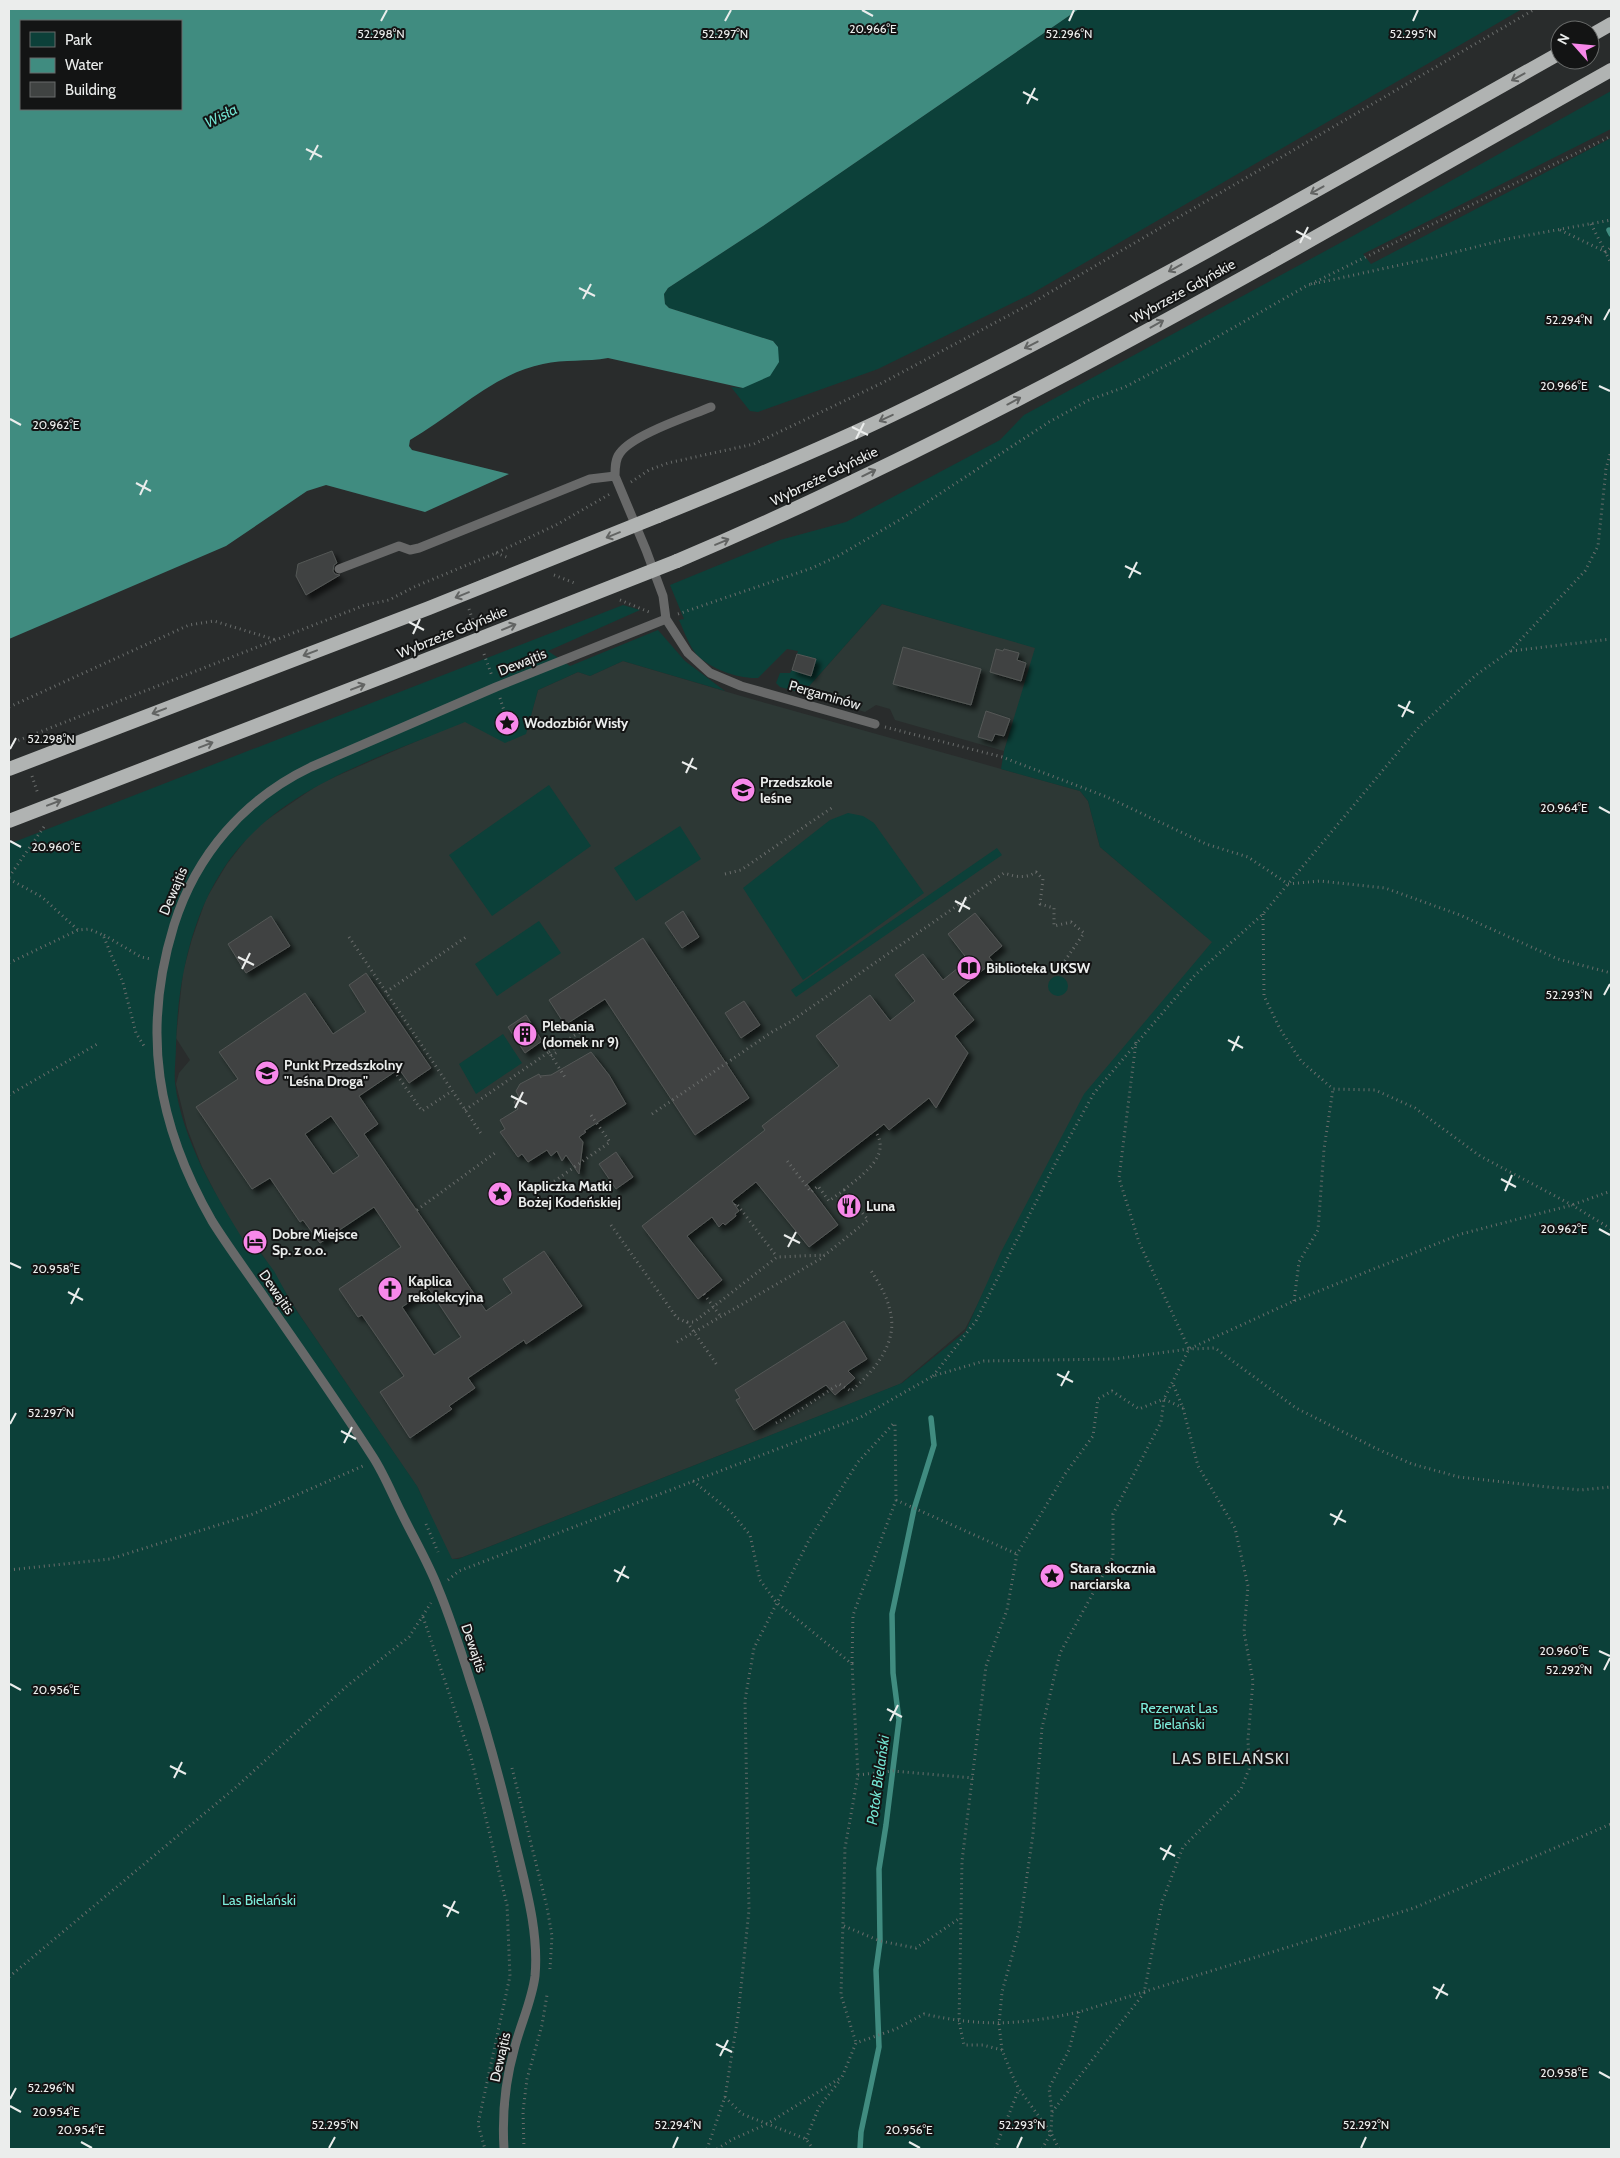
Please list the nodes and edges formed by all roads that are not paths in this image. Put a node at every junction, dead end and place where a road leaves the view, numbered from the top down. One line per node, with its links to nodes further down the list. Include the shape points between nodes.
1 (1611, 24): 2 (highway)
2 (1600, 30)
3 (1550, 59): 10 (highway, Wybrzeże Gdyńskie, one-way to 10, bridge, via 1218,245 1000,361 830,444 429,608)
4 (1611, 70): 11 (highway, Wybrzeże Gdyńskie, one-way to 4, bridge, via 677,561 828,493 974,422 1087,362)
5 (711, 407): 6 (lane, via 627,446 619,453)
6 (615, 476): 7 (lane, via 590,479 419,548 410,550 399,546); 8 (lane, via 653,568)
7 (339, 569)
8 (666, 619): 9 (lane, Pergaminów, via 688,652 710,673 741,686); 12 (lane, Dewajtis, via 496,687 298,773 254,804 222,833 193,878 163,962 156,1010 157,1065 162,1100 188,1173 213,1223 375,1460 438,1588 475,1694 525,1883 534,1940 534,1984 514,2048 507,2084)
9 (875, 724)
10 (9, 769)
11 (9, 821)
12 (504, 2149)

